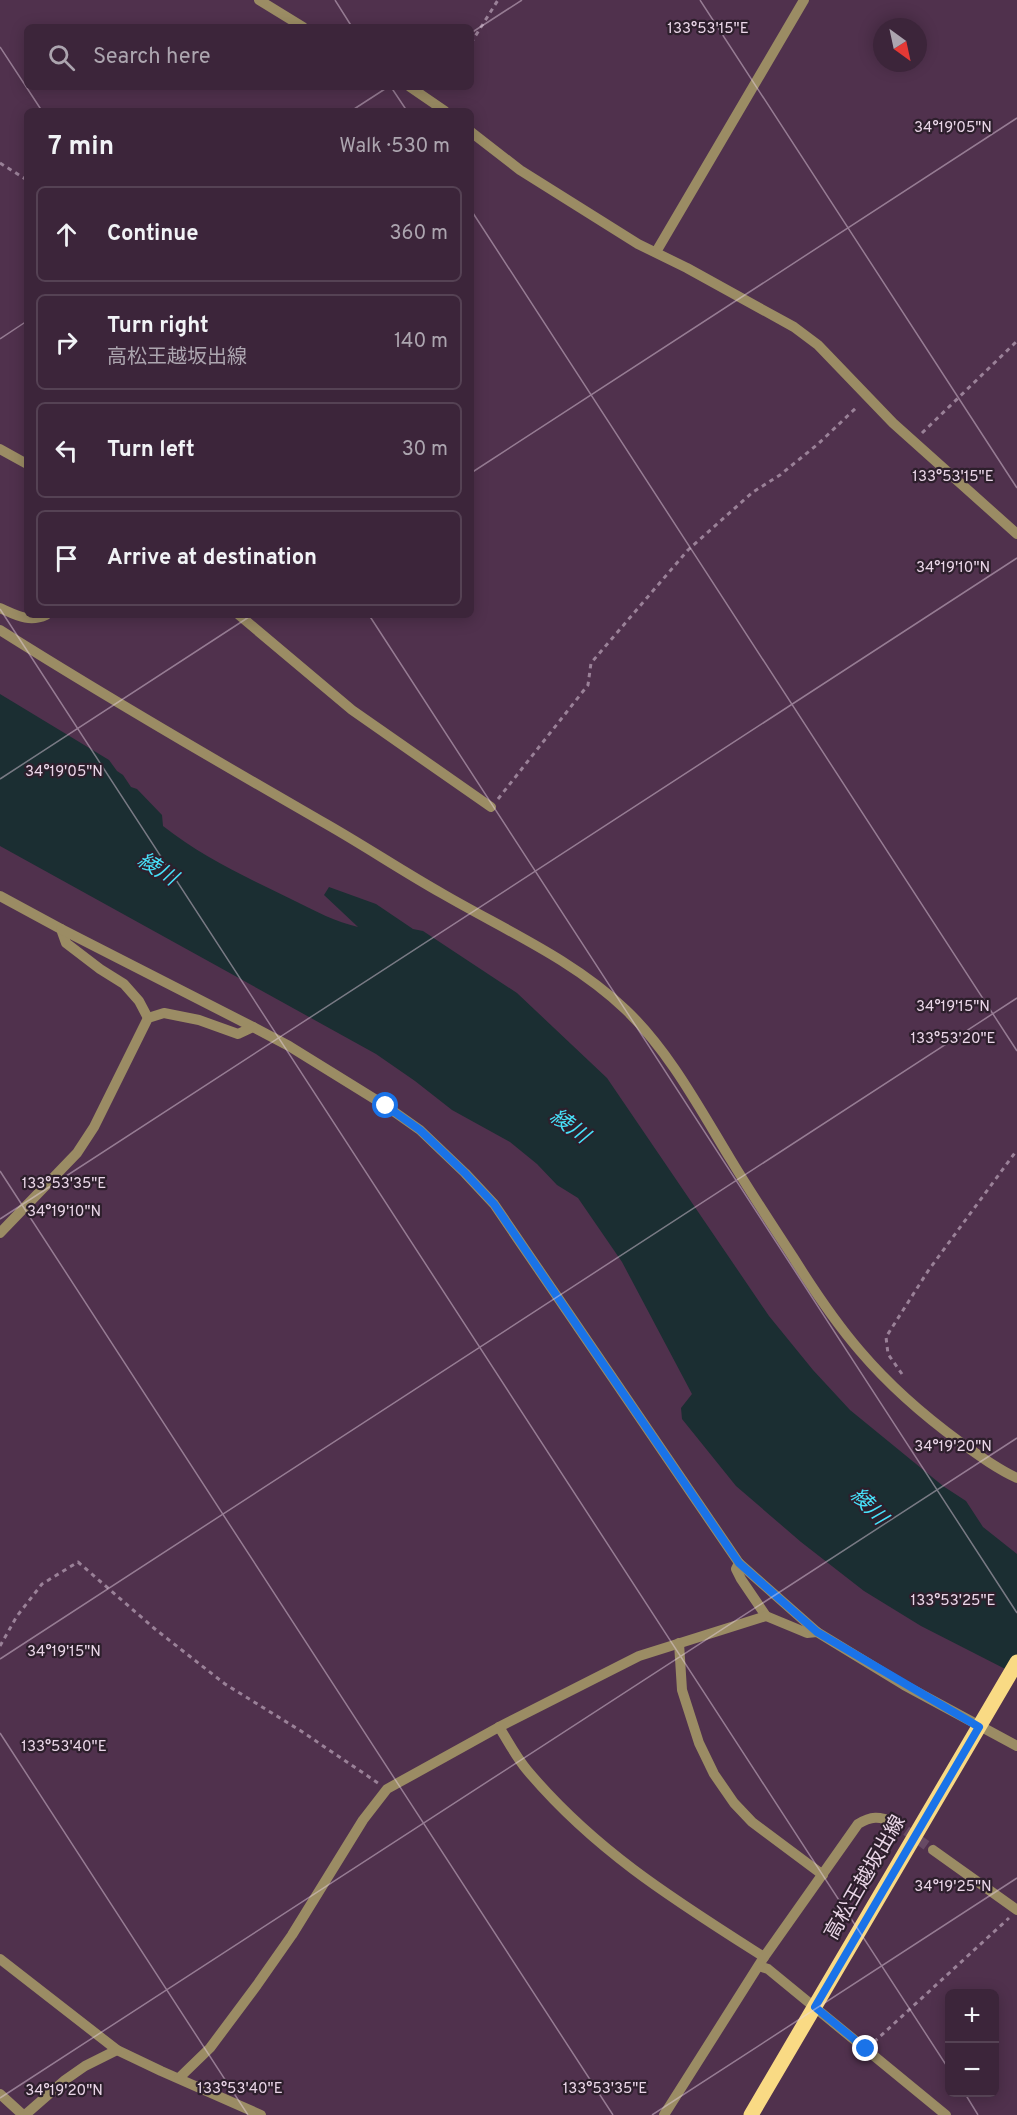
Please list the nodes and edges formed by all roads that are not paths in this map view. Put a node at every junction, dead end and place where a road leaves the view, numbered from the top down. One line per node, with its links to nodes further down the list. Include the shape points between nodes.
1 (259, 0): 3 (street)
2 (804, 0): 7 (street)
3 (298, 24)
4 (413, 90): 5 (street)
5 (429, 106)
6 (474, 134): 7 (street, via 520,170)
7 (656, 252): 10 (street, via 794,327 818,345 893,423)
8 (0, 449): 9 (street)
9 (24, 463)
10 (1017, 534)
11 (0, 608): 12 (street)
12 (24, 618)
13 (25, 618): 14 (street)
14 (39, 618)
15 (243, 618): 17 (street, via 352,710)
16 (0, 630): 23 (street, via 594,983 626,1010 692,1095 748,1190 820,1299 860,1351 908,1401 972,1450)
17 (491, 807)
18 (0, 896): 19 (street)
19 (61, 929): 20 (street, via 66,943 124,984); 21 (street)
20 (148, 1018): 21 (street, via 164,1013 199,1020 238,1035); 22 (street, via 77,1153)
21 (253, 1027): 24 (street, via 420,1130 494,1204)
22 (0, 1233)
23 (1017, 1478)
24 (739, 1563): 25 (street, via 736,1569 741,1579); 26 (street)
25 (766, 1616): 26 (street, via 807,1633); 27 (street)
26 (817, 1632): 29 (street)
27 (680, 1643): 30 (street, via 639,1656); 34 (street, via 682,1690 714,1774 752,1822)
28 (1017, 1662): 29 (main road, 高松王越坂出線)
29 (983, 1721): 31 (street); 38 (main road, 高松王越坂出線)
30 (499, 1727): 37 (street, via 525,1768 564,1811 657,1887); 40 (street, via 387,1789 257,1985 210,2048)
31 (1017, 1746)
32 (894, 1822): 34 (street, via 871,1816 858,1824)
33 (933, 1850): 35 (street)
34 (823, 1875): 37 (street)
35 (1017, 1911)
36 (0, 1959): 39 (street)
37 (762, 1962): 38 (street); 44 (street)
38 (815, 2007): 45 (main road, 高松王越坂出線); 46 (street)
39 (117, 2050): 40 (street); 42 (street, via 78,2071)
40 (179, 2078): 43 (street)
41 (0, 2094): 42 (street)
42 (24, 2115)
43 (261, 2115)
44 (664, 2115)
45 (752, 2115)
46 (946, 2115)

